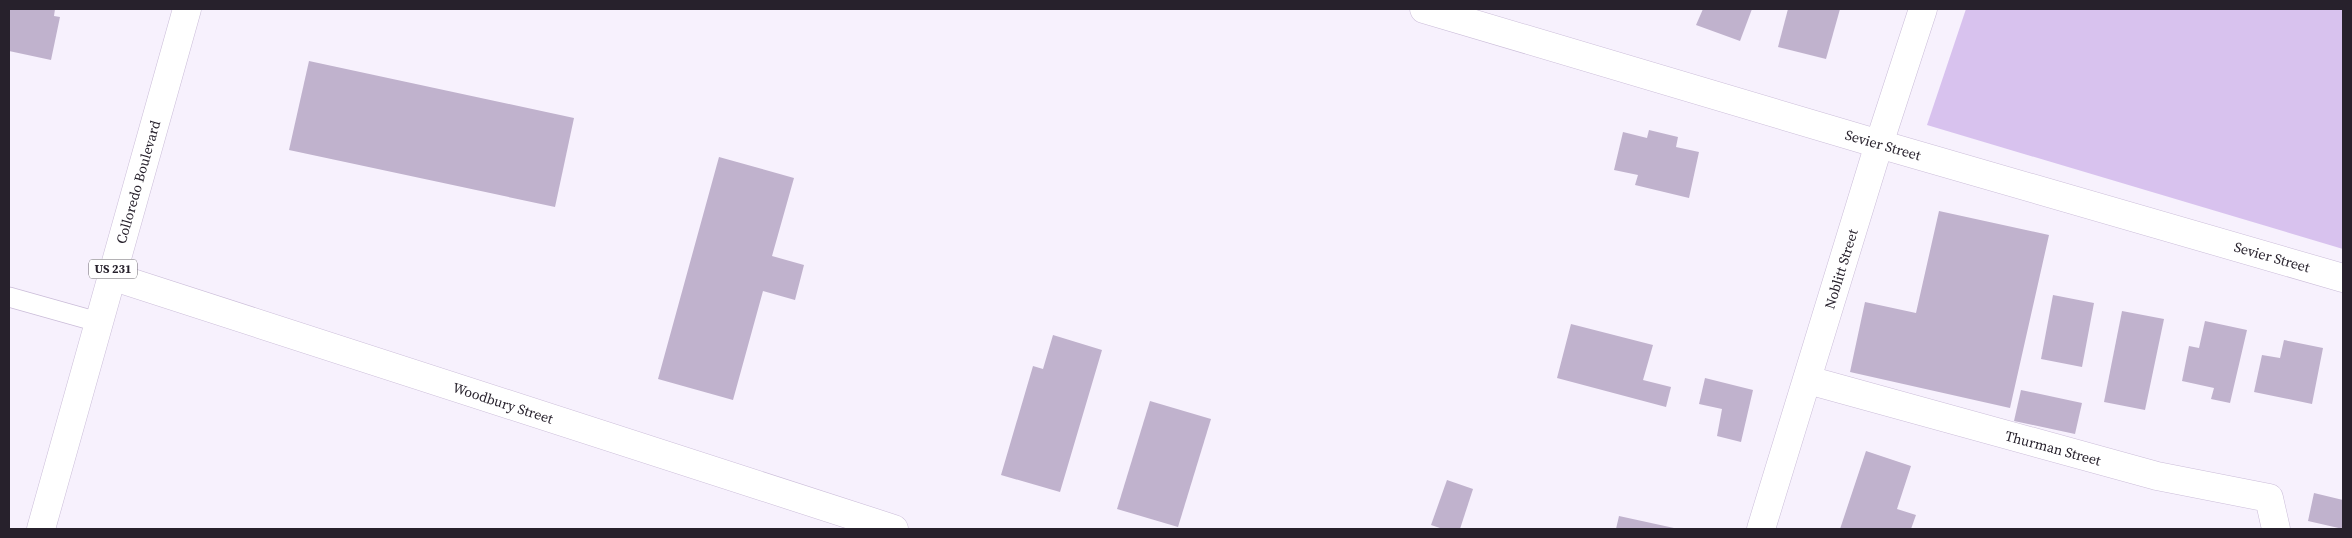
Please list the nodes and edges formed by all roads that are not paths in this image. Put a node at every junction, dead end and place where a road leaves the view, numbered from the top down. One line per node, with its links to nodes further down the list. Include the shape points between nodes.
1 (187, 9): 5 (main road, Colloredo Boulevard / US 231)
2 (1424, 9): 4 (main road, Sevier Street)
3 (1923, 9): 4 (main road, Noblitt Street)
4 (1879, 144): 6 (main road, Sevier Street); 9 (main road, Noblitt Street)
5 (111, 276): 8 (main road, Colloredo Boulevard / US 231); 11 (main road, Woodbury Street)
6 (2343, 278)
7 (9, 297): 8 (lane)
8 (98, 322): 10 (main road, Colloredo Boulevard / US 231)
9 (1808, 380): 12 (main road, Noblitt Street); 13 (main road, Thurman Street, via 2156,476 2269,498)
10 (41, 529)
11 (894, 529)
12 (1761, 529)
13 (2276, 529)

